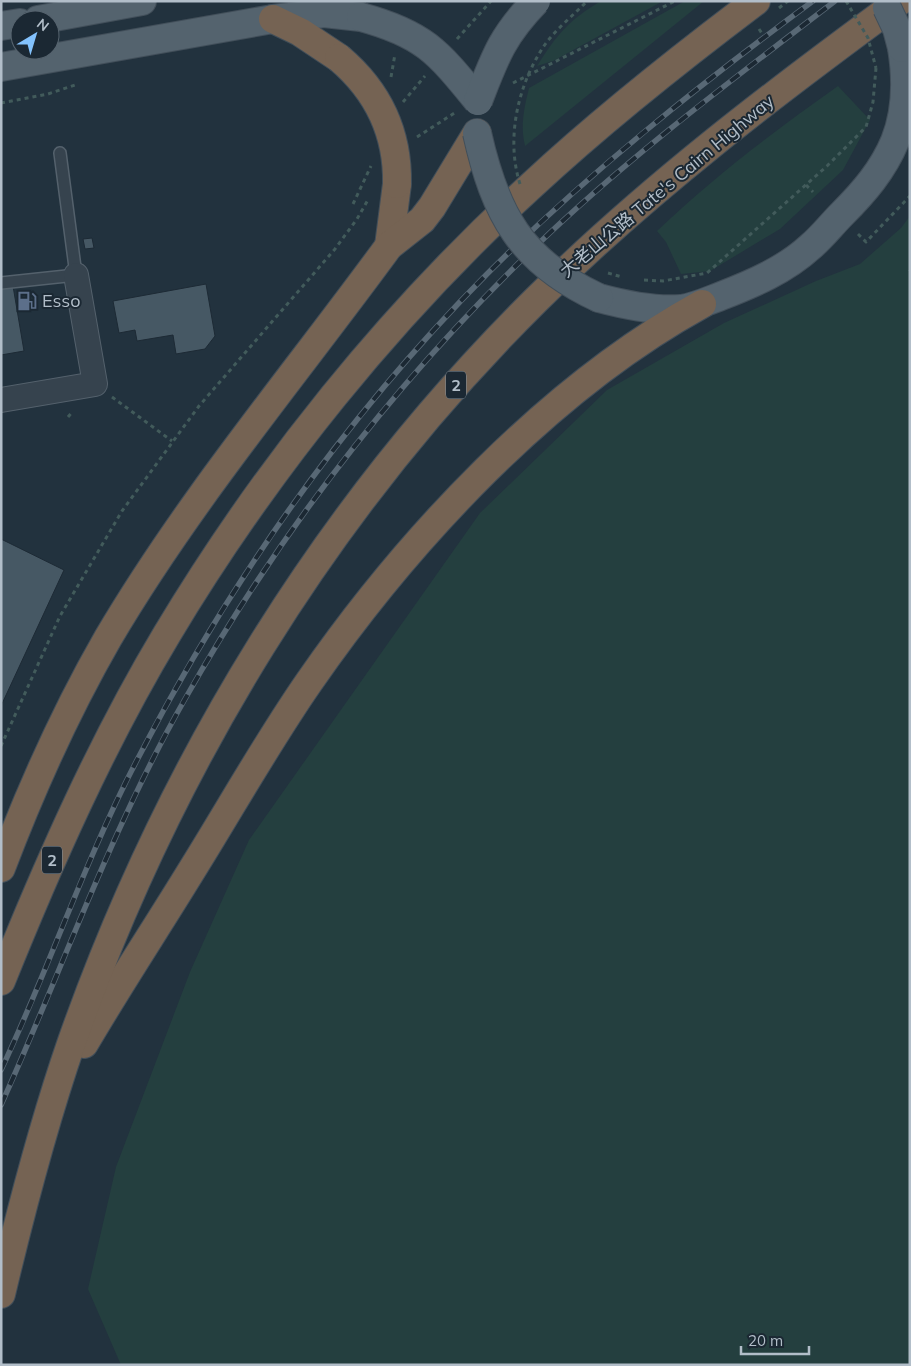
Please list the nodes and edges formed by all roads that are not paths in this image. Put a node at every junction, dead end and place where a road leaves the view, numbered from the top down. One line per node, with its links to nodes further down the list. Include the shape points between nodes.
1 (142, 1): 6 (main road)
2 (536, 1): 9 (main road, bridge, via 513,25)
3 (756, 1): 18 (highway, 2, via 572,148 466,249 362,362 272,476 199,583 124,710 74,808)
4 (882, 1): 15 (main road, bridge, via 897,28 906,85 896,139 878,175 796,258 752,284)
5 (900, 1): 19 (highway, 大老山公路 Tate's Cairn Highway / 2, via 712,143 587,251 492,345 373,484 303,579 269,632 181,786 137,876 108,948 70,1047)
6 (60, 16)
7 (273, 19): 8 (main road); 9 (main road, bridge, via 324,13 361,17 401,30 419,39 450,67); 12 (highway, bridge, via 294,28 339,58 363,80 381,107 394,142 385,187)
8 (1, 67)
9 (469, 106): 10 (main road)
10 (477, 133): 12 (highway, via 422,220); 15 (main road, bridge, via 490,183 501,209 515,234 553,272 599,298 657,308)
11 (60, 153): 13 (lane)
12 (389, 246): 17 (highway, via 197,501 108,638 29,796)
13 (76, 275): 14 (lane); 16 (street, via 95,384)
14 (1, 283)
15 (702, 304): 19 (highway, via 640,343 533,428 450,509 386,581 322,664 266,747 122,980)
16 (1, 400)
17 (1, 868)
18 (1, 981)
19 (50, 1112): 20 (highway, 大老山公路 Tate's Cairn Highway / 2)
20 (1, 1294)

